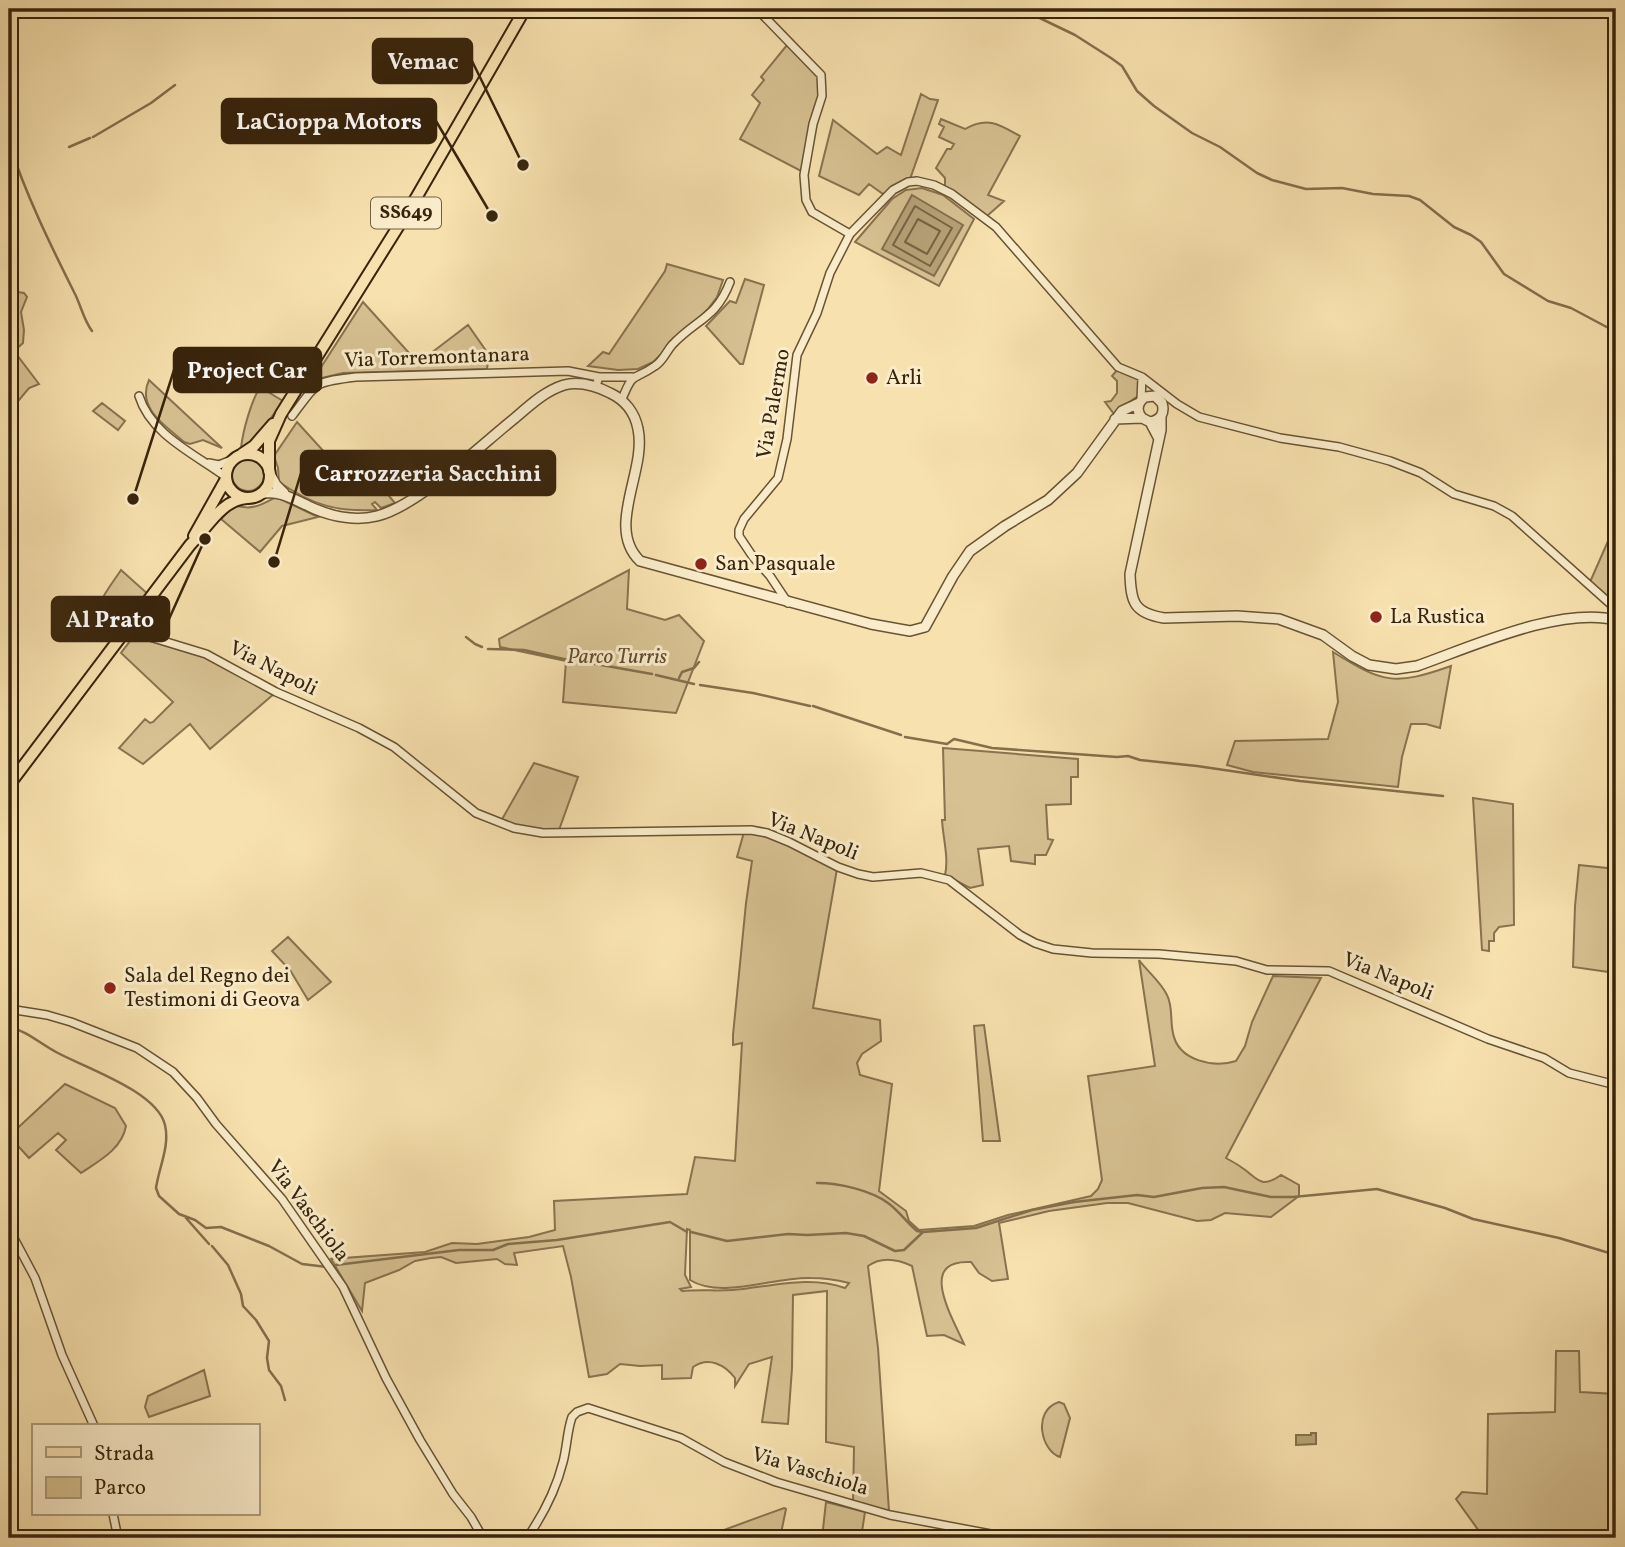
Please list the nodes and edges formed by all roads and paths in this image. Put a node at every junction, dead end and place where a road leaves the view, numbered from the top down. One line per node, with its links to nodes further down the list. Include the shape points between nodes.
1 (524, 9): 13 (main road, SS649)
2 (757, 9): 3 (street, via 821,75 822,96 804,175 806,200 812,212)
3 (850, 234): 6 (street, Via Palermo, via 893,190 918,181 934,185 996,227 1118,367); 25 (street, Via Palermo, via 797,355 778,478 738,530)
4 (730, 282): 5 (street, via 716,309 676,341 656,366)
5 (632, 377): 7 (street); 9 (street)
6 (1142, 377): 10 (street); 11 (street, Via Palermo)
7 (597, 382): 9 (street, Via Torremontanara); 13 (street, Via Torremontanara, via 568,371 356,377 324,381); 23 (street, Via Torremontanara, via 571,384 544,394 427,489 394,510 376,516 335,516)
8 (139, 396): 18 (street, via 149,417)
9 (622, 399): 25 (street, via 635,419 639,437 625,525 631,553 650,566)
10 (1140, 402): 12 (street, via 1155,396 1162,402); 14 (street); 15 (street, via 1139,413)
11 (1177, 404): 12 (street); 26 (street, Via Palermo, via 1207,420 1391,461 1454,494 1494,506 1512,516)
12 (1162, 414): 15 (street); 16 (street)
13 (286, 415): 17 (main road, SS649); 19 (main road, SS649, via 269,441)
14 (1115, 419): 15 (street); 25 (street, via 1077,473 1058,491 970,551 922,629 871,624)
15 (1146, 420): 16 (street)
16 (1159, 440): 27 (street, via 1130,573 1131,598 1152,616 1279,619 1324,635 1369,665 1396,668 1417,666 1550,620)
17 (237, 457): 18 (street, via 219,465); 19 (main road, via 255,455); 20 (main road, SS649)
18 (202, 461): 20 (street)
19 (270, 473): 21 (main road, SS649, via 268,486); 23 (street, Via Torremontanara, via 278,488)
20 (226, 478): 22 (main road, via 233,492); 24 (main road, SS649)
21 (260, 494): 22 (main road, SS649); 23 (street, Via Torremontanara, via 278,493)
22 (247, 498): 24 (main road, SS649, via 223,506)
23 (295, 499)
24 (190, 544): 28 (main road, SS649)
25 (789, 603)
26 (1616, 609)
27 (1616, 620)
28 (127, 630): 29 (main road, SS649); 31 (street, Via Napoli, via 206,654 276,692 359,728 394,747 476,813 504,825 543,832 730,829 767,833 858,874 921,873 949,880 1020,935 1044,947 1237,961 1267,970 1329,971 1544,1058 1569,1073)
29 (9, 785)
30 (9, 1009): 36 (street, Via Vaschiola, via 71,1022 137,1048 173,1072 197,1098 282,1199 343,1287 420,1440)
31 (1616, 1085)
32 (9, 1229): 33 (street, via 35,1278)
33 (93, 1424)
34 (113, 1516): 35 (street)
35 (118, 1538)
36 (483, 1538)
37 (527, 1538): 38 (street, Via Vaschiola, via 553,1493 572,1417 588,1408 681,1438 724,1462 776,1482 890,1515)
38 (1012, 1538)

